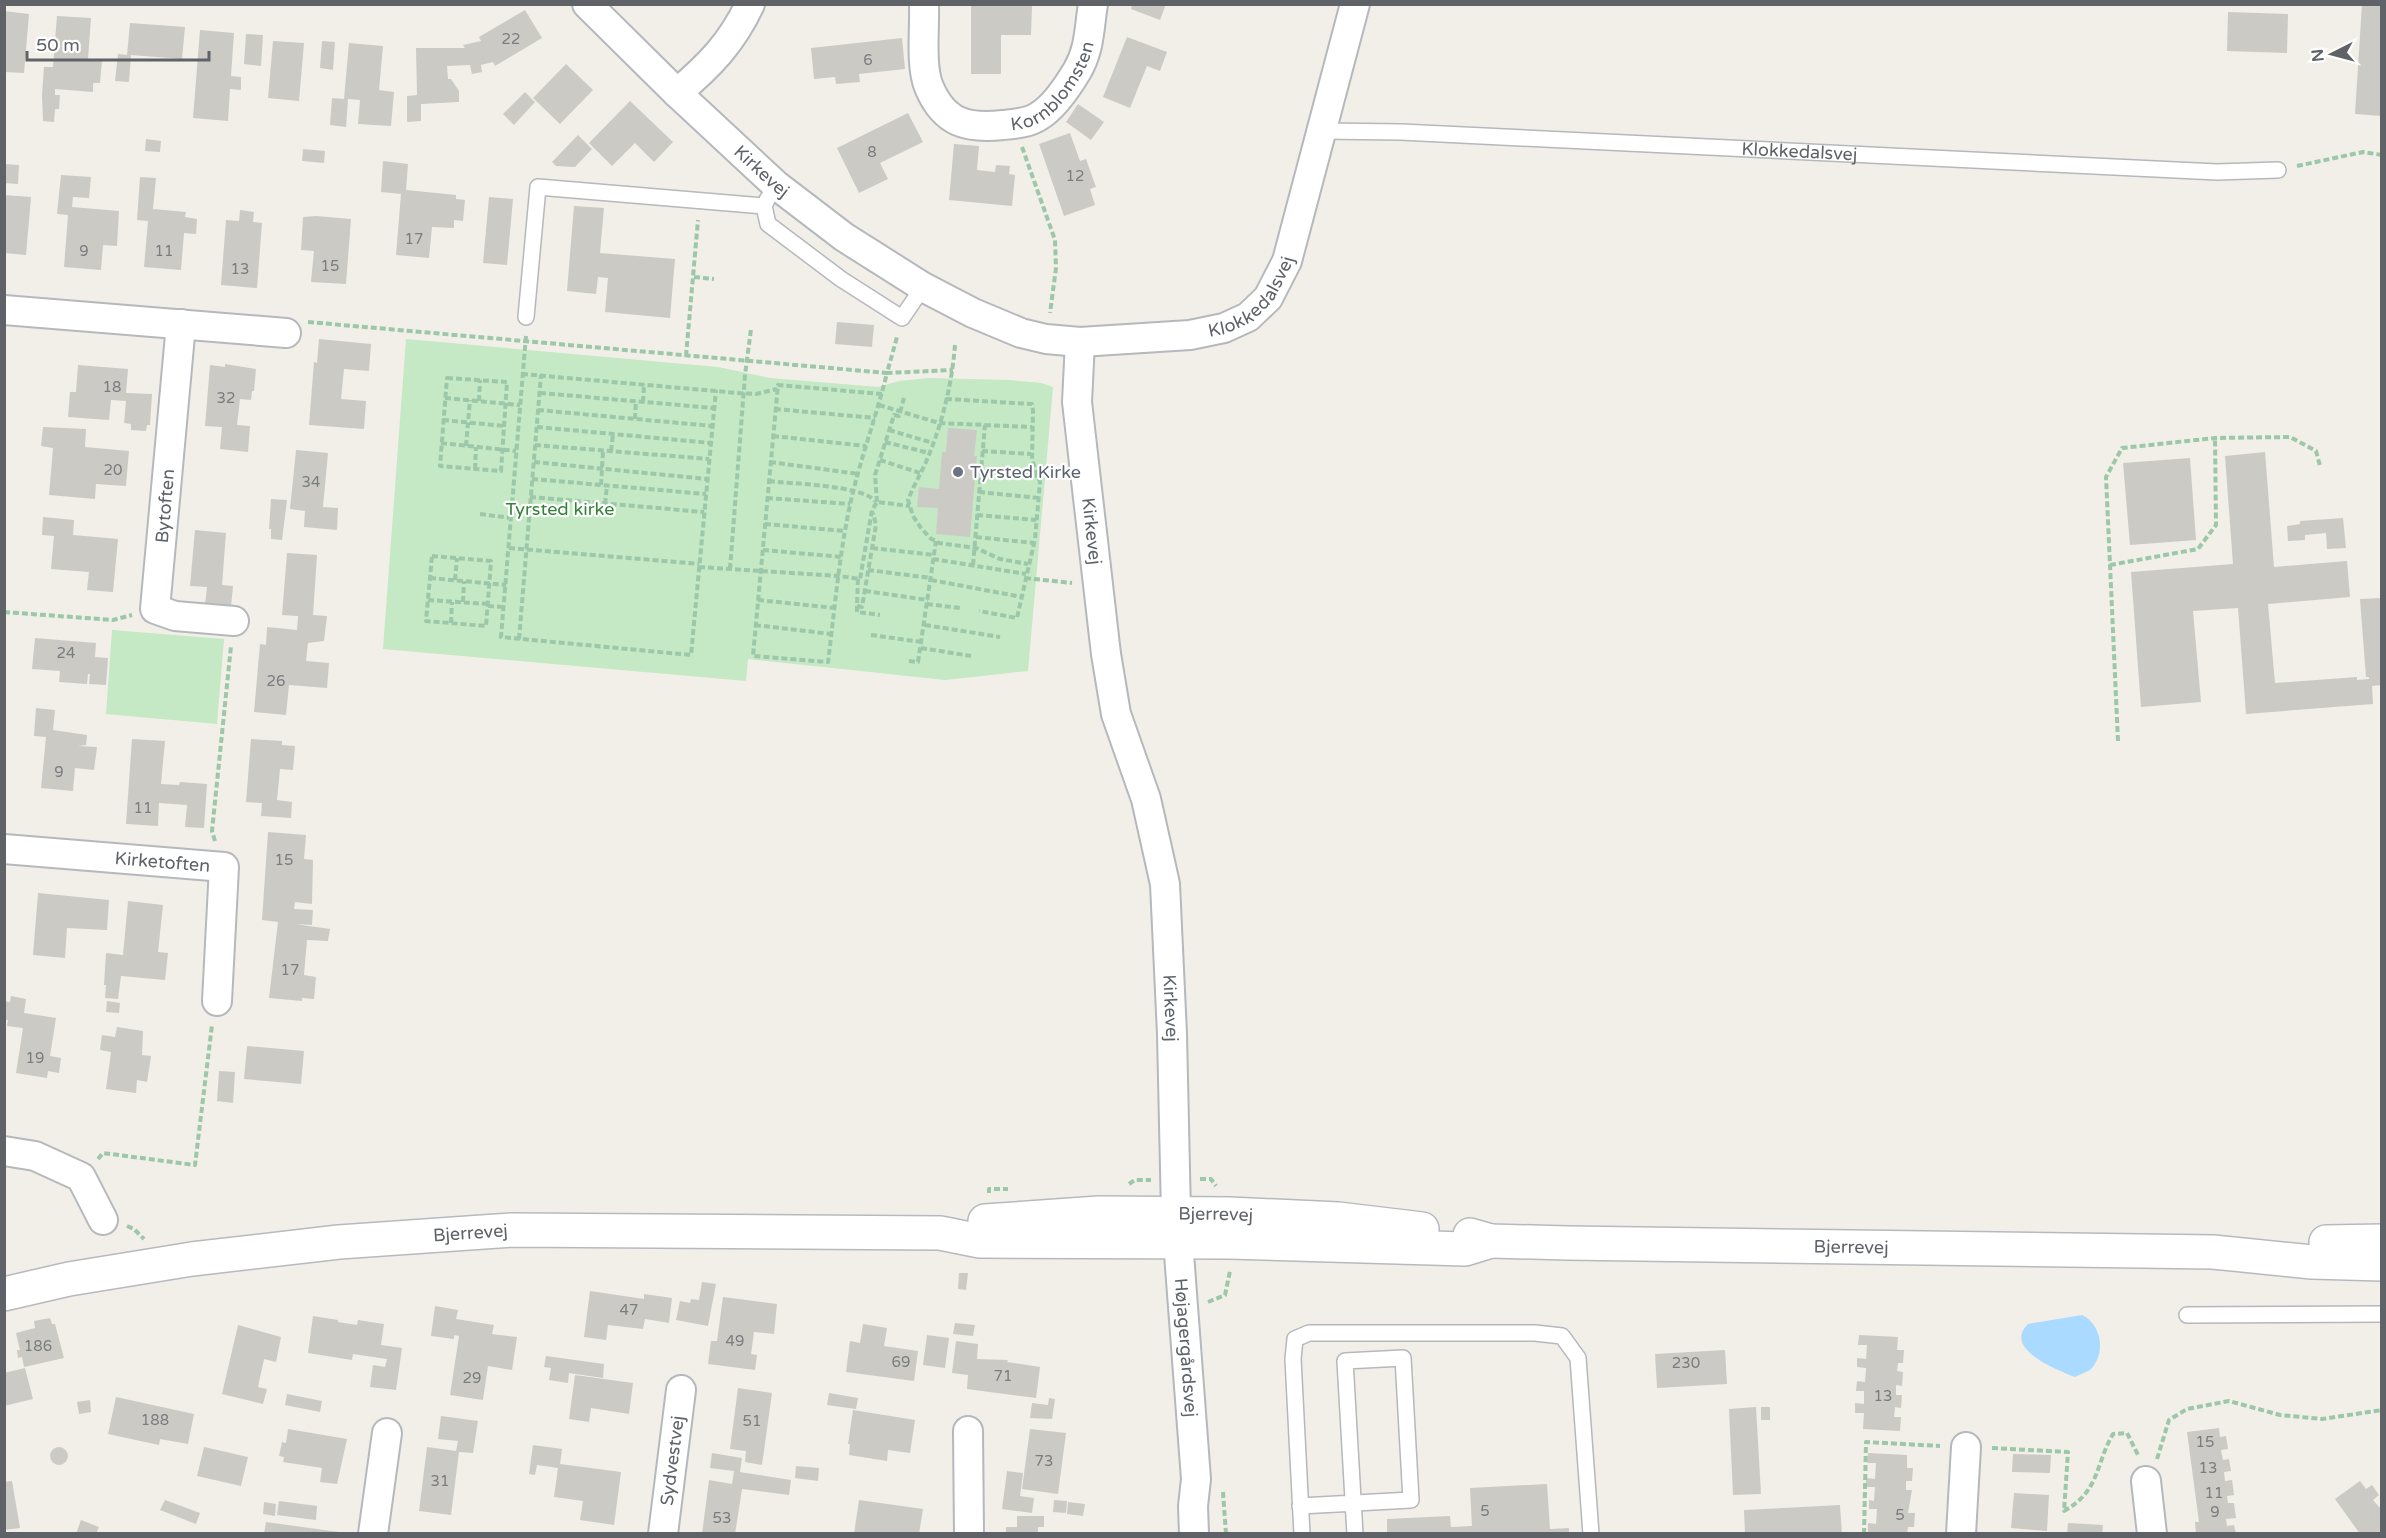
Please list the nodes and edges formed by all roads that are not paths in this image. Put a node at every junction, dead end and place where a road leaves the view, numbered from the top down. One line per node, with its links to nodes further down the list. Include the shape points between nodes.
1 (587, 4): 6 (street, Kirkevej)
2 (750, 4): 6 (street, via 740,27 712,63)
3 (924, 4): 4 (street, Kornblomsten, via 928,85 951,117 971,126 1014,124 1039,116 1053,103 1078,70 1090,40)
4 (1093, 4)
5 (1355, 4): 7 (street, Klokkedalsvej)
6 (677, 93): 9 (street, Kirkevej)
7 (1322, 130): 8 (lane, Klokkedalsvej, via 2205,171); 15 (street, Klokkedalsvej, via 1287,261 1268,298 1248,317 1224,328 1190,335)
8 (2278, 170)
9 (770, 195): 10 (street, Kirkevej); 10 (lane, via 768,224 841,279 902,318); 12 (lane, via 700,200 538,187)
10 (923, 287): 15 (street, Kirkevej, via 973,314 1022,333)
11 (4, 310): 13 (street)
12 (526, 317)
13 (181, 324): 14 (street); 16 (street, Bytoften, via 156,609 175,616)
14 (286, 333)
15 (1080, 342): 21 (street, Kirkevej, via 1077,402 1106,654 1116,714 1146,800 1165,884)
16 (234, 621)
17 (4, 849): 18 (street, Kirketoften, via 224,867)
18 (217, 1000)
19 (4, 1151): 20 (street, via 35,1156 81,1177)
20 (103, 1220)
21 (1177, 1228): 23 (street, Bjerrevej, via 1338,1219 1464,1234 1491,1241); 25 (street, Bjerrevej, via 980,1241 940,1233 512,1230 339,1242 192,1259); 33 (street, Højagergårdsvej)
22 (2382, 1240): 23 (street, Bjerrevej)
23 (2213, 1252): 24 (street, Bjerrevej)
24 (2382, 1264)
25 (4, 1294)
26 (2382, 1314): 27 (lane)
27 (2187, 1315)
28 (681, 1390): 37 (street, Sydvestvej)
29 (969, 1431): 38 (street)
30 (387, 1433): 36 (street)
31 (1965, 1447): 44 (street)
32 (2151, 1473): 45 (street)
33 (1196, 1479): 39 (street, Højagergårdsvej); 40 (street, Højagergårdsvej)
34 (1354, 1503): 34 (lane, via 1345,1361 1403,1359 1411,1500); 35 (lane); 42 (lane)
35 (1300, 1506): 41 (lane); 43 (lane, via 1295,1339 1309,1333 1535,1333 1562,1336 1578,1358)
36 (373, 1533)
37 (663, 1533)
38 (969, 1533)
39 (1194, 1533)
40 (1209, 1533)
41 (1302, 1533)
42 (1355, 1533)
43 (1591, 1533)
44 (1960, 1533)
45 (2152, 1533)

